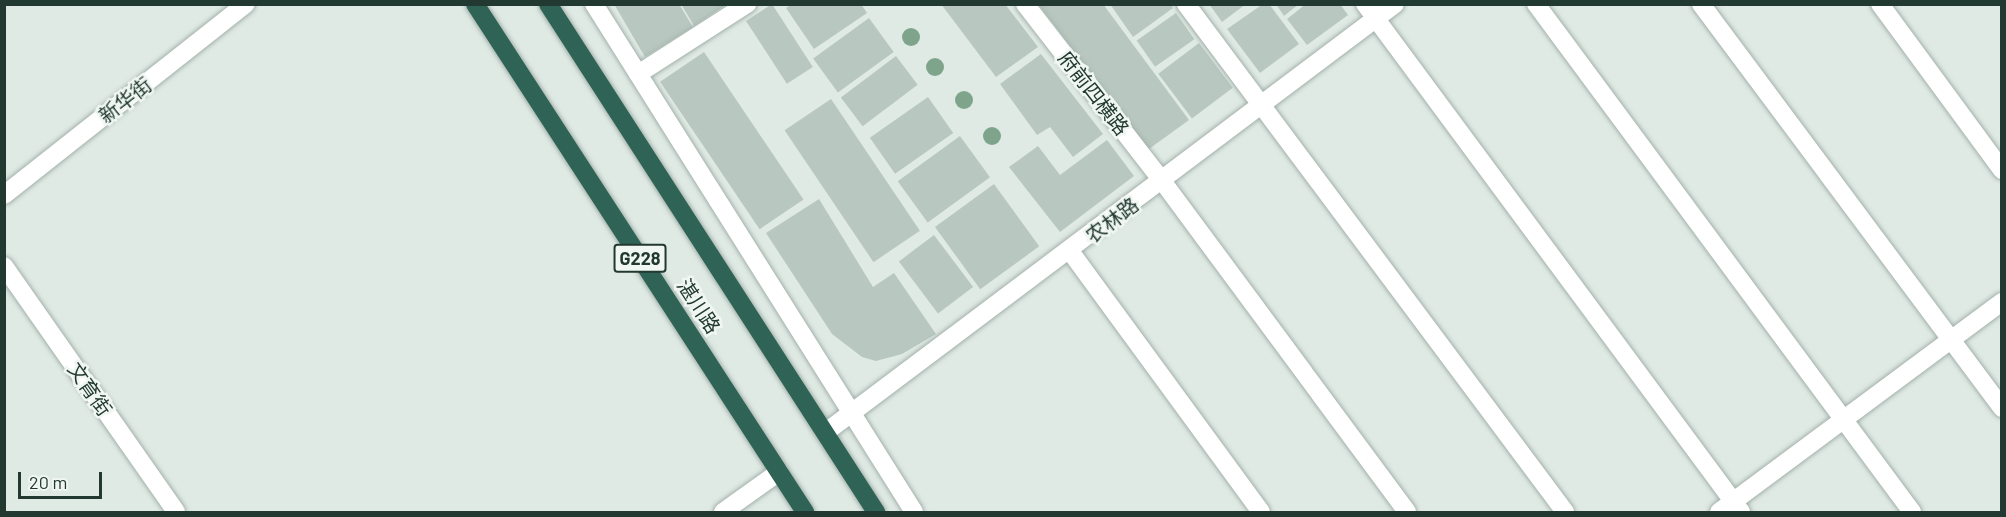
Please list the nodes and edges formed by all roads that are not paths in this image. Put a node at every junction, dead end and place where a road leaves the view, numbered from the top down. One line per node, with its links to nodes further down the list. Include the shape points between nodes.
1 (246, 4): 17 (street, 新华街)
2 (475, 4): 26 (highway, 湛川路 / G228)
3 (548, 4): 25 (highway, 湛川路)
4 (594, 4): 13 (street)
5 (747, 4): 13 (street)
6 (1025, 4): 16 (street, 府前四横路)
7 (1186, 4): 14 (street)
8 (1395, 4): 12 (street, 农林路)
9 (1536, 4): 24 (street)
10 (1701, 4): 21 (street)
11 (1880, 4): 15 (street)
12 (1371, 12): 14 (street, 农林路); 27 (street)
13 (638, 74): 23 (street)
14 (1262, 108): 16 (street, 农林路); 35 (street)
15 (2001, 170)
16 (1162, 182): 18 (street, 农林路); 34 (street, 府前四横路)
17 (4, 195)
18 (1070, 251): 23 (street, 农林路); 33 (street)
19 (4, 266): 28 (street, 文育街)
20 (2001, 302): 21 (street)
21 (1950, 339): 22 (street); 24 (street)
22 (2001, 408)
23 (853, 412): 25 (street, 农林路); 32 (street)
24 (1843, 419): 27 (street); 36 (street)
25 (826, 432): 31 (highway, 湛川路)
26 (779, 472): 29 (street); 30 (highway, 湛川路 / G228)
27 (1731, 509)
28 (176, 513)
29 (723, 513)
30 (805, 513)
31 (876, 513)
32 (914, 513)
33 (1261, 513)
34 (1407, 513)
35 (1565, 513)
36 (1912, 513)

